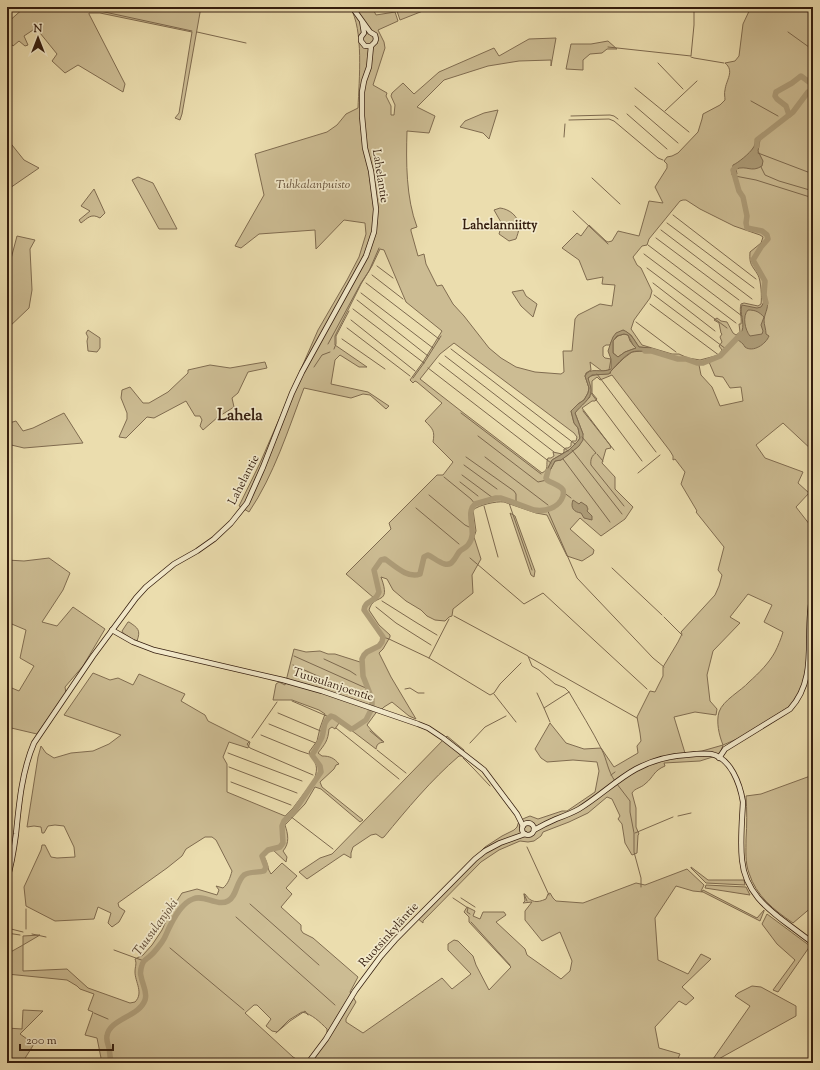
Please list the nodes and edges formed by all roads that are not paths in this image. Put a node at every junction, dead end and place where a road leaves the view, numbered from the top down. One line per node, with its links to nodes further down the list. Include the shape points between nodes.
1 (352, 7): 2 (street, Lahelantie)
2 (362, 21): 3 (street, Lahelantie); 4 (street, Lahelantie)
3 (370, 32): 4 (street); 5 (street, Lahelantie, via 376,39 374,44)
4 (364, 33): 5 (street, Lahelantie, via 361,41)
5 (369, 46): 7 (street, Lahelantie, via 370,58 363,86 362,116 364,143 376,209 374,232 366,256 302,372 247,503 214,539 174,564 146,587)
6 (813, 593): 8 (street, via 809,679 802,696 790,709 725,749)
7 (112, 630): 9 (street, Tuusulanjoentie, via 150,648 283,680 428,728 484,770); 12 (street, Lahelantie, via 40,734 29,755 20,796 13,858)
8 (719, 758): 10 (street, via 709,754 665,757 624,776 577,810); 13 (street, via 729,766 742,796 742,861 748,881 757,898 769,910)
9 (518, 814): 10 (street, Tuusulanjoentie); 11 (street, Tuusulanjoentie)
10 (532, 826): 11 (street, via 524,825); 11 (street, via 532,834 527,836)
11 (523, 830): 14 (street, Ruotsinkyläntie, via 475,859 395,940 348,1002)
12 (7, 879)
13 (813, 943)
14 (308, 1063)

